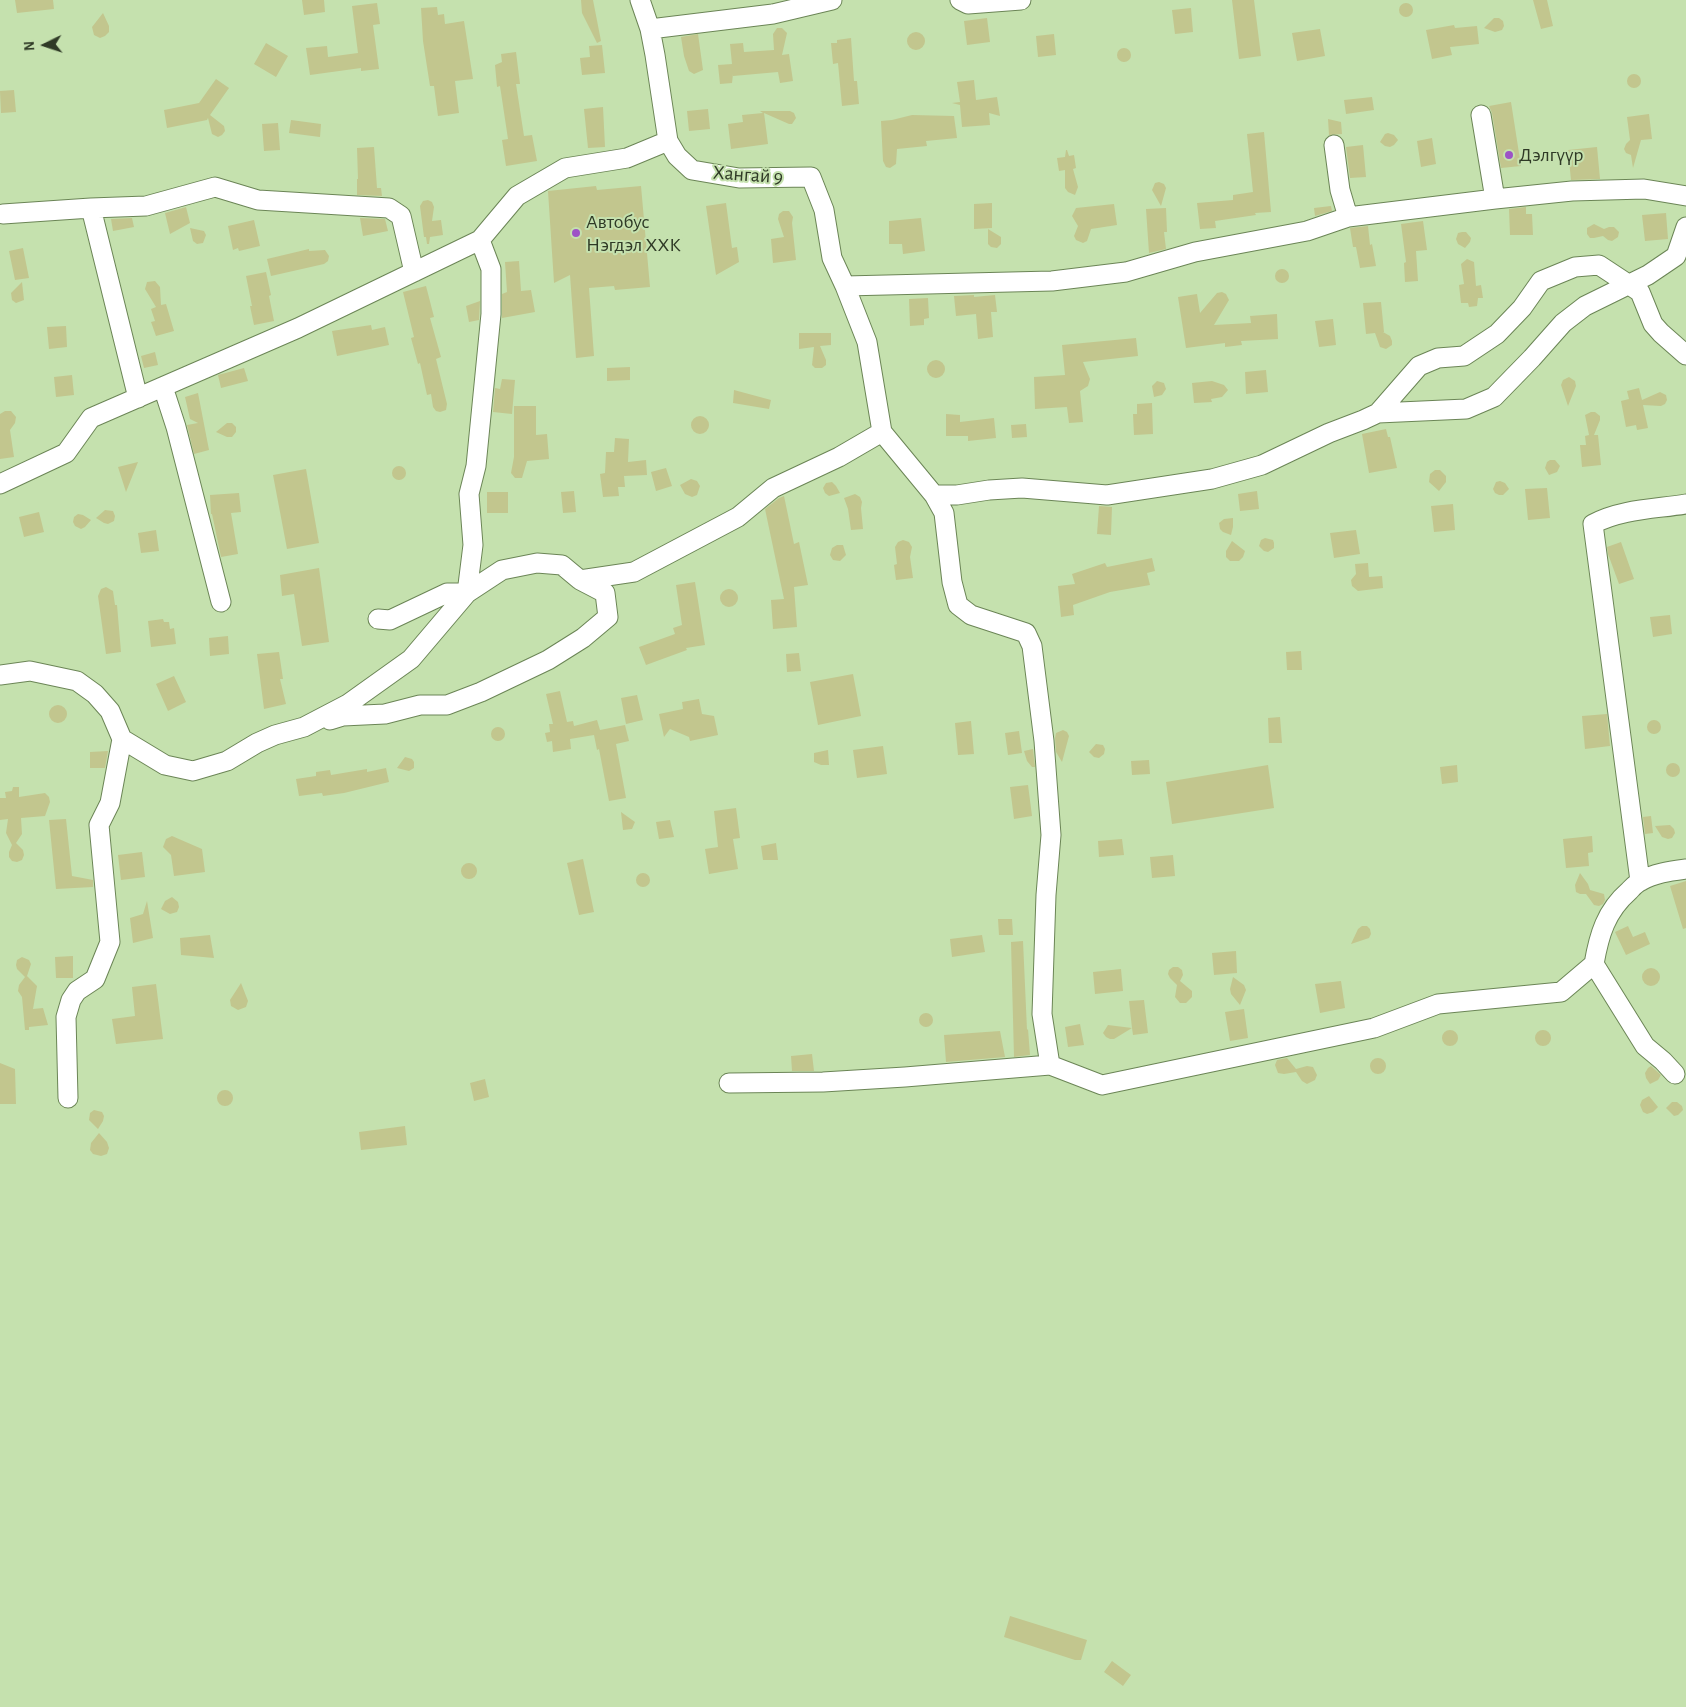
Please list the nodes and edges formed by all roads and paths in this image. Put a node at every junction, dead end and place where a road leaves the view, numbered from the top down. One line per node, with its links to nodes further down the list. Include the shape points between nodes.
1 (640, 0): 5 (street, Хангай 9)
2 (832, 0): 5 (street, via 773,14)
3 (960, 0): 4 (street, via 968,4)
4 (1021, 0)
5 (650, 29): 7 (street, Хангай 9)
6 (1481, 115): 10 (street)
7 (668, 141): 15 (street, via 627,158 565,168 517,196); 19 (street, Хангай 9, via 677,156 692,170 739,178 811,178 824,210 832,258)
8 (1334, 145): 13 (street, via 1340,190)
9 (1686, 196): 10 (street, via 1644,189)
10 (1495, 199): 13 (street)
11 (91, 208): 12 (street); 17 (street, via 146,206 215,187 258,200 390,208 401,216); 22 (street)
12 (3, 214)
13 (1348, 217): 19 (street, via 1307,231 1195,252 1126,272 1052,281)
14 (1686, 227): 16 (street)
15 (480, 240): 17 (street); 29 (street, via 491,268 491,314 476,466 470,494 473,546)
16 (1681, 257): 18 (street)
17 (414, 272): 21 (street, via 298,328)
18 (1628, 285): 20 (street, via 1640,292 1653,324 1661,334); 23 (street, via 1585,306 1563,322 1494,397 1466,409); 23 (street, via 1599,265 1575,267 1541,280 1522,308 1497,334 1464,356 1438,358 1420,366)
19 (846, 286): 24 (street, via 867,342)
20 (1686, 355)
21 (163, 386): 22 (street); 30 (street)
22 (138, 398): 25 (street, via 91,418 66,453)
23 (1378, 413): 26 (street, via 1262,465 1212,479 1107,495 1022,488)
24 (882, 432): 26 (street); 28 (street, via 839,457 773,488 738,518 634,572)
25 (0, 484)
26 (934, 495): 38 (street, via 944,513 952,582 958,604 971,615 1026,634 1032,646 1051,834 1042,1006)
27 (1686, 504): 36 (street, via 1620,514 1593,524)
28 (580, 580): 29 (street, via 562,565 537,563 502,570); 33 (street, via 605,593 608,618 548,660 447,705 420,705 385,714 343,716)
29 (467, 593): 31 (street, via 447,593 390,620); 33 (street, via 412,659 348,704)
30 (221, 602)
31 (378, 619)
32 (0, 674): 34 (street, via 30,671 76,681 95,694 110,711)
33 (304, 727): 34 (street, via 257,742 227,761 193,771 165,764)
34 (122, 739): 41 (street, via 110,803 99,825 110,942 96,979 77,992 66,1017)
35 (1686, 868): 36 (street)
36 (1640, 881): 37 (street, via 1609,913)
37 (1594, 964): 38 (street, via 1562,992 1438,1004 1374,1028 1102,1085); 39 (street, via 1645,1046)
38 (1050, 1065): 40 (street, via 851,1081)
39 (1675, 1074)
40 (729, 1083)
41 (68, 1098)

